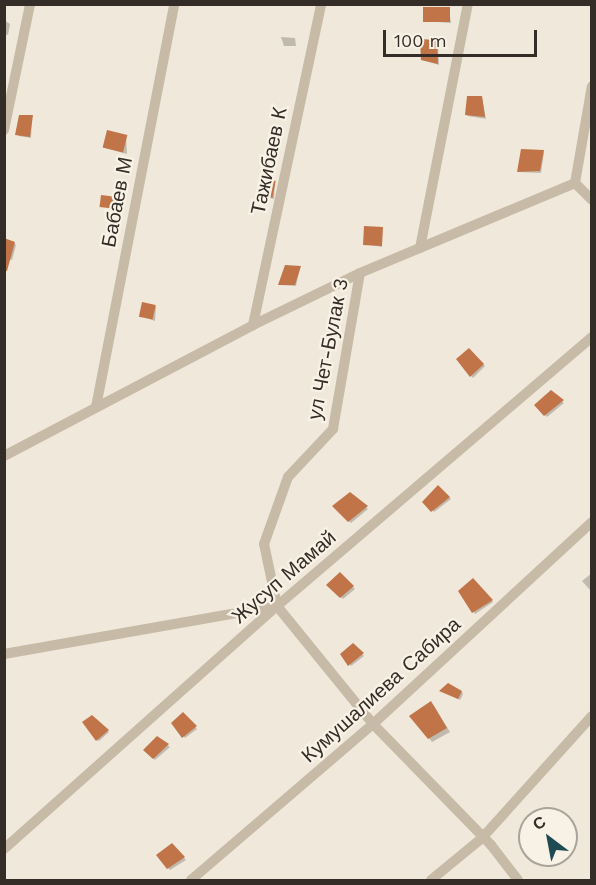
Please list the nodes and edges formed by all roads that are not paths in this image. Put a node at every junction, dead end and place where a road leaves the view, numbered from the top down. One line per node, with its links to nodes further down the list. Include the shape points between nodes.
1 (30, 4): 6 (street)
2 (174, 4): 13 (street, Бабаев М)
3 (321, 4): 11 (street, Тажибаев К)
4 (468, 4): 9 (street)
5 (591, 86): 7 (street)
6 (4, 130)
7 (575, 183): 8 (street); 9 (street, ул Чет-Булак 3)
8 (591, 200)
9 (420, 248): 10 (street, ул Чет-Булак 3)
10 (360, 273): 11 (street); 16 (street, ул Чет-Булак 3, via 333,429 288,477 264,544)
11 (253, 325): 13 (street)
12 (591, 337): 16 (street, Жусуп Мамай)
13 (96, 407): 14 (street)
14 (4, 456)
15 (591, 522): 19 (street, Кумушалиева Сабира)
16 (277, 606): 17 (street); 19 (street); 21 (street, Жусуп Мамай)
17 (4, 654)
18 (591, 716): 20 (street)
19 (374, 724): 20 (street); 22 (street, Кумушалиева Сабира)
20 (482, 838): 23 (street); 24 (street)
21 (4, 849)
22 (191, 880)
23 (431, 880)
24 (518, 880)

